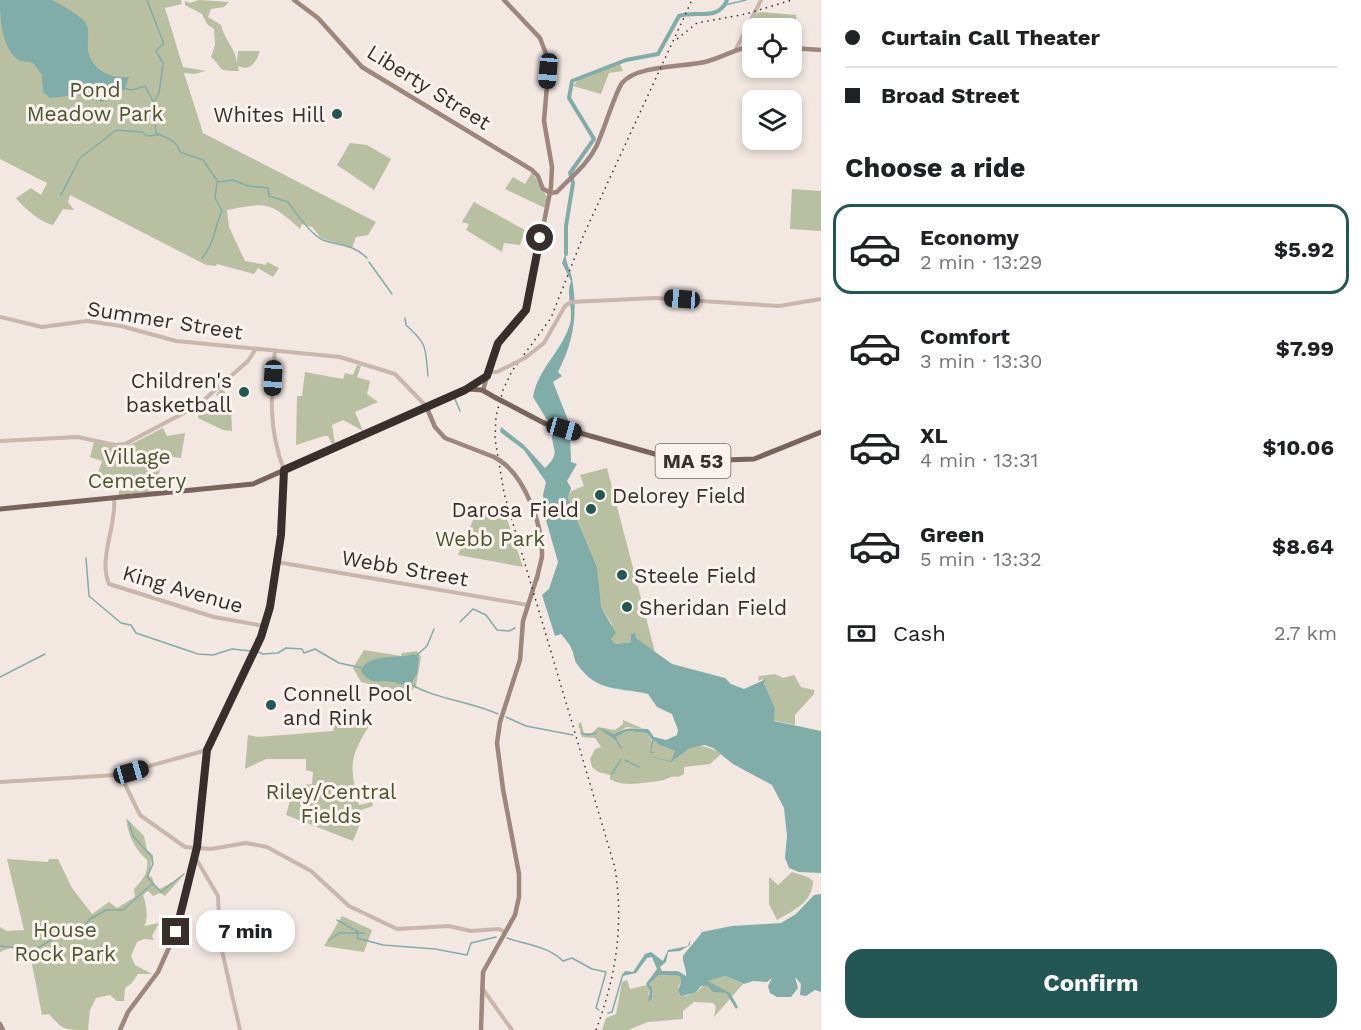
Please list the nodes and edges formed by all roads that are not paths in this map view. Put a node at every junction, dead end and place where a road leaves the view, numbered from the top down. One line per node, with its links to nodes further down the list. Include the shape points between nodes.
1 (294, 0): 8 (main road, Liberty Street, via 318,18 362,68 532,170 543,189)
2 (504, 0): 8 (main road, via 540,38 548,56 544,118 552,169)
3 (761, 0): 5 (street)
4 (742, 48): 5 (main road)
5 (736, 49): 8 (main road, via 707,61 645,71 628,78 620,87 595,150 557,192)
6 (802, 49): 7 (main road)
7 (821, 50)
8 (551, 193): 13 (main road, via 527,308 498,343)
9 (821, 299): 13 (street, bridge, via 778,306 655,298 568,303 545,341 525,358)
10 (0, 318): 11 (street, Summer Street, via 39,326 87,321 176,341)
11 (255, 350): 12 (street, Summer Street); 20 (street, via 248,361 197,406 125,444 78,437)
12 (275, 350): 17 (street, Summer Street, via 340,357 388,371); 21 (street, via 272,429)
13 (489, 374): 14 (main road); 15 (main road)
14 (465, 390): 15 (main road); 16 (main road)
15 (483, 390): 19 (main road, MA 53, via 536,420 662,456 711,462 755,459)
16 (440, 400): 17 (main road); 18 (main road)
17 (426, 406): 18 (main road); 21 (main road)
18 (431, 417): 25 (main road, via 445,438 497,459 517,475 527,493 541,544)
19 (821, 432)
20 (0, 441)
21 (284, 470): 22 (main road, via 253,484); 24 (main road)
22 (114, 498): 23 (main road); 26 (street, King Avenue, via 115,518 107,548 109,584 214,617)
23 (0, 509)
24 (277, 562): 25 (street, Webb Street); 26 (main road)
25 (528, 605): 31 (main road, via 521,627 520,660 498,739 501,780 520,880 517,911)
26 (264, 626): 27 (main road)
27 (207, 750): 28 (street); 30 (main road)
28 (120, 774): 29 (street); 30 (street, via 143,818)
29 (0, 782)
30 (195, 853): 31 (street, via 246,843 267,847 311,871 350,906 397,929 449,926); 35 (main road, via 172,945); 36 (street, via 218,896 220,942)
31 (505, 932): 32 (main road, via 483,972)
32 (481, 987): 37 (main road); 38 (street)
33 (0, 1024): 34 (main road)
34 (3, 1030)
35 (120, 1030)
36 (240, 1030)
37 (481, 1030)
38 (512, 1030)

